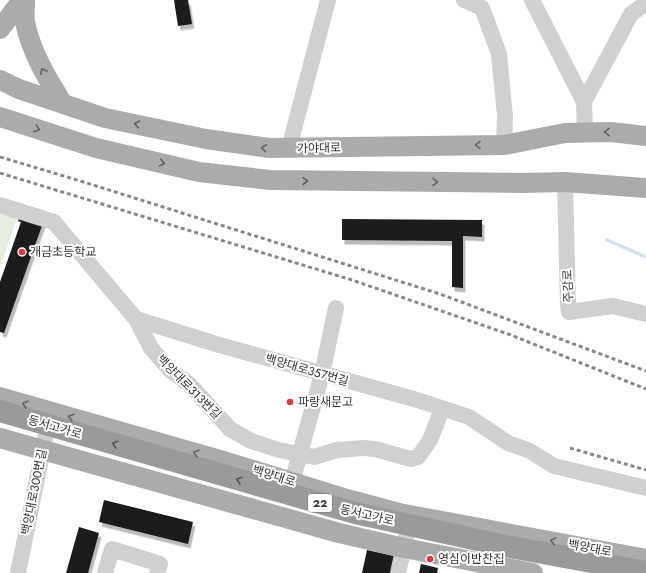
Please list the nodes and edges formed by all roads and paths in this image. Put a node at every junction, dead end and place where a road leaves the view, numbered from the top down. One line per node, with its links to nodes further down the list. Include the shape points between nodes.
1 (24, 0): 6 (main road); 9 (main road, one-way to 1, via 37,59 25,21)
2 (328, 0): 14 (street)
3 (464, 0): 13 (street, via 482,8 499,54 505,116)
4 (532, 0): 8 (street)
5 (646, 3): 8 (street, via 631,14)
6 (4, 21)
7 (0, 80): 9 (main road, 가야대로)
8 (584, 102): 11 (street)
9 (63, 104): 14 (main road, 가야대로, one-way to 9, via 269,148 206,139 105,118)
10 (0, 117): 15 (main road, one-way to 15, via 96,148 199,172 262,180)
11 (585, 132): 12 (main road, 가야대로, one-way to 11); 13 (main road, 가야대로, via 566,133)
12 (646, 136)
13 (504, 145): 14 (main road, 가야대로, one-way to 14)
14 (289, 148)
15 (565, 182): 16 (main road); 19 (street, 주감로, via 569,312 614,306)
16 (646, 188)
17 (0, 204): 20 (street, via 54,222)
18 (336, 308): 21 (street)
19 (646, 314)
20 (136, 319): 21 (street, 백양대로357번길); 29 (street, 백양대로313번길, via 151,348 170,370 190,385 230,429 251,441)
21 (322, 374): 23 (street, 백양대로357번길); 29 (street)
22 (0, 397): 25 (main road, 백양대로, one-way to 22)
23 (442, 409): 29 (street, 백양대로313번길, via 430,440 418,457 411,459 364,448 337,450 314,457); 31 (street, 백양대로357번길, via 469,417 508,443 530,451 554,466)
24 (0, 411): 35 (highway, 동서고가로 / 22, one-way to 24, bridge, via 505,546 355,513)
25 (51, 411): 28 (street, 백양대로300번길); 30 (main road, 백양대로, one-way to 25)
26 (0, 426): 41 (highway, 동서고가로 / 22, via 354,528)
27 (0, 438): 28 (main road)
28 (43, 451): 33 (main road, via 339,533); 36 (street, 백양대로300번길)
29 (300, 454): 30 (street)
30 (292, 482): 32 (main road, 백양대로)
31 (646, 488)
32 (411, 515): 33 (street); 34 (main road, 백양대로, one-way to 32)
33 (404, 548): 39 (street); 40 (main road)
34 (646, 559)
35 (646, 572)
36 (18, 573)
37 (105, 573): 38 (street, via 112,549 160,564)
38 (157, 573)
39 (398, 573)
40 (533, 573)
41 (576, 573)

